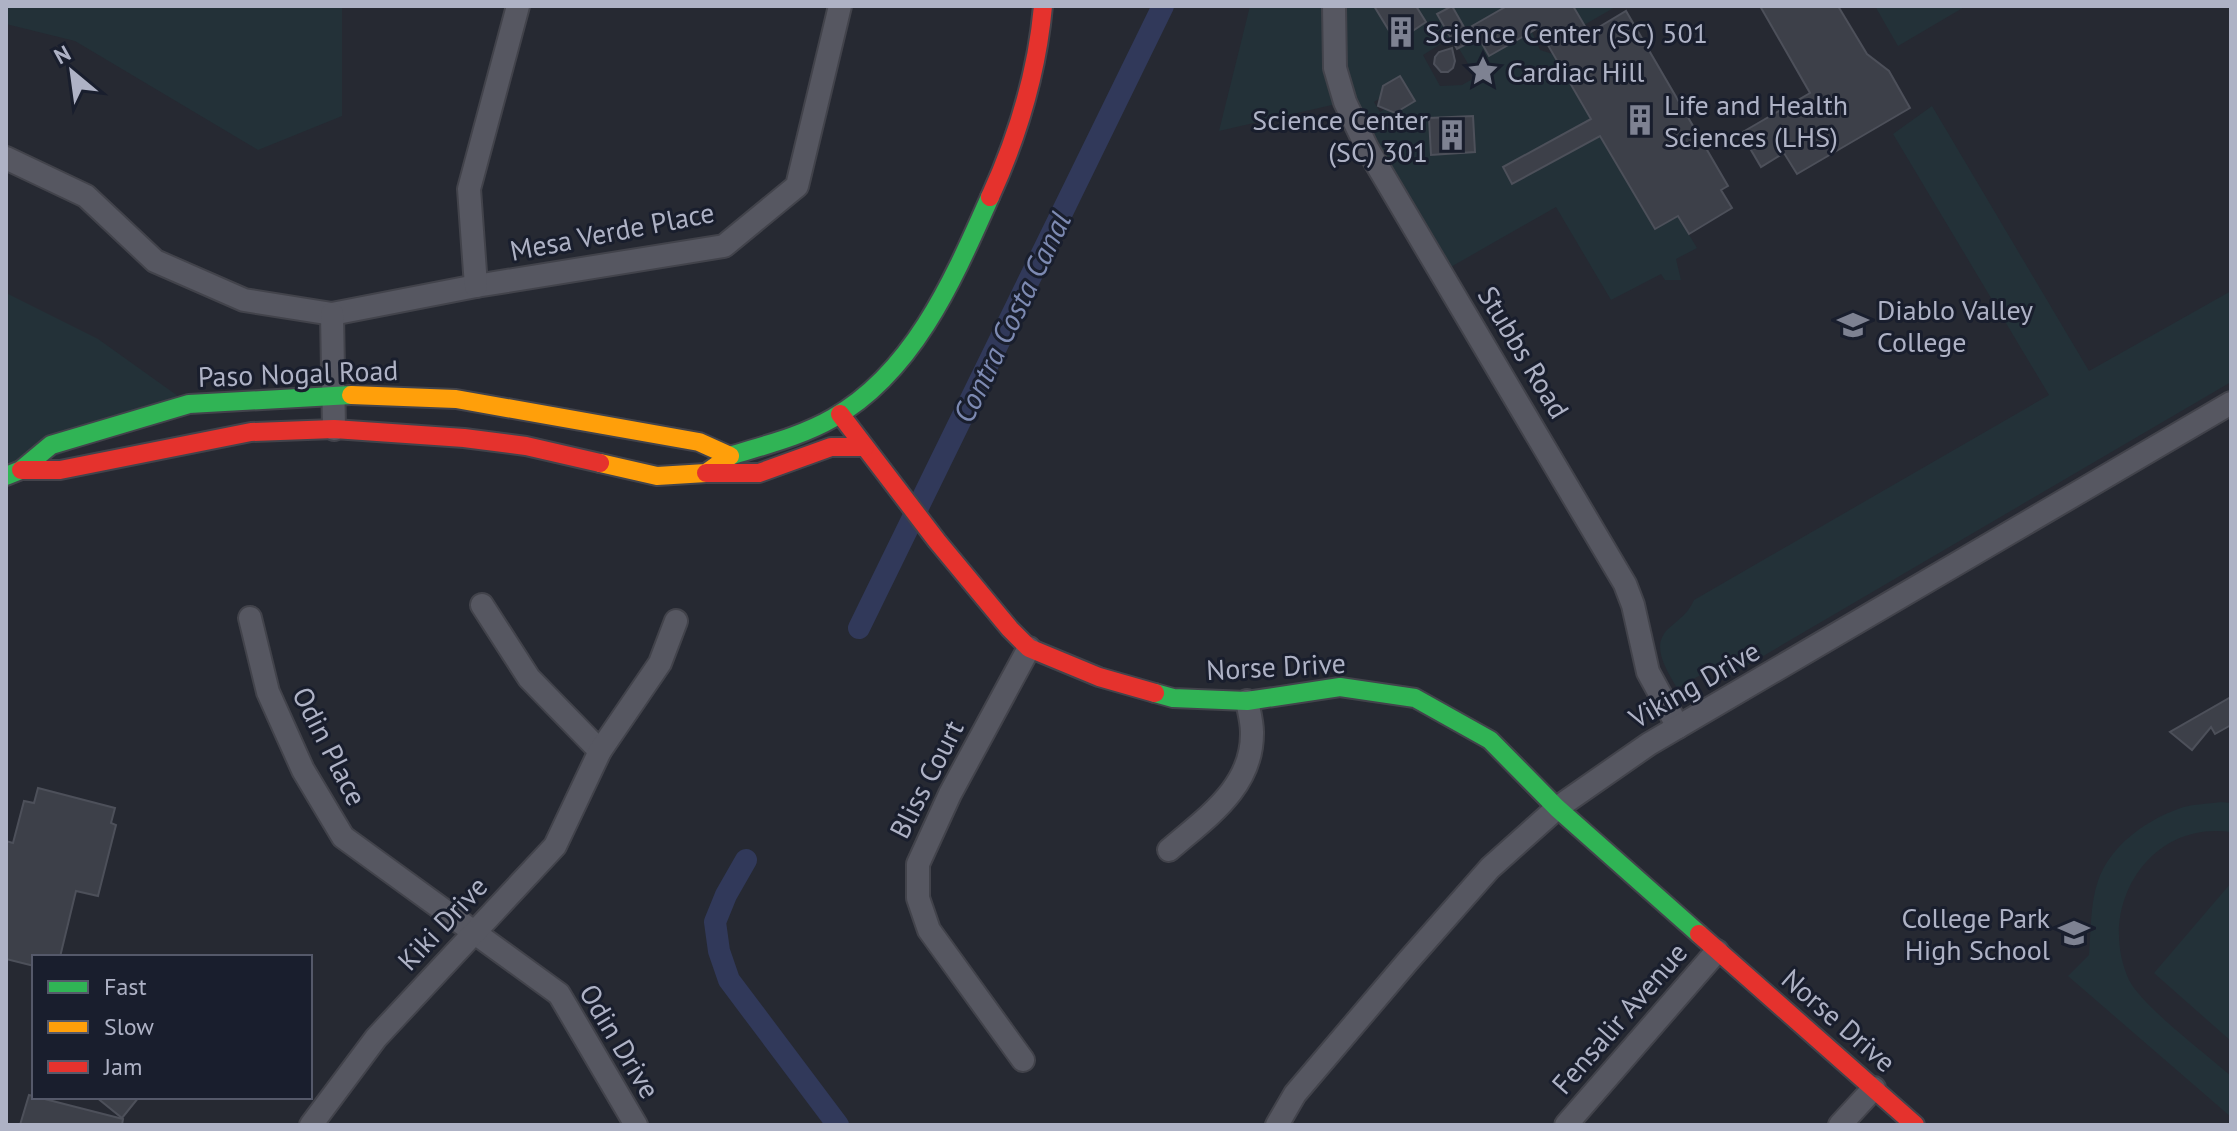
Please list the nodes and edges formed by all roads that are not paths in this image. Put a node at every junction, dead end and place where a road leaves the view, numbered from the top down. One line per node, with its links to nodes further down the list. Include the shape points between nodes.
1 (518, 6): 6 (street, via 469,189)
2 (840, 6): 6 (street, Mesa Verde Place, via 797,186 724,246)
3 (1043, 6): 10 (street, via 1028,100 974,235 920,334 885,377)
4 (1334, 6): 21 (street, Stubbs Road, via 1335,68 1345,102 1367,148 1625,584 1648,672)
5 (6, 158): 7 (street, via 86,196 155,261 244,300)
6 (476, 286): 7 (street, Mesa Verde Place)
7 (332, 314): 8 (street)
8 (333, 394): 11 (street); 13 (street, Paso Nogal Road, via 456,399 699,442); 14 (street, Paso Nogal Road, via 189,404 51,445)
9 (2231, 403): 21 (street, Viking Drive)
10 (840, 414): 12 (street, Norse Drive); 13 (street)
11 (334, 429): 14 (street, Paso Nogal Road, via 251,432 60,470); 15 (street, Paso Nogal Road, via 526,446 657,476)
12 (865, 447): 15 (street, Paso Nogal Road, via 831,447 759,473); 19 (street, Norse Drive)
13 (730, 456): 15 (street)
14 (13, 473)
15 (706, 473)
16 (482, 605): 22 (street, via 529,678)
17 (250, 618): 25 (street, Odin Place, via 268,692 303,770 343,837)
18 (676, 621): 22 (street, Kiki Drive, via 660,663)
19 (1029, 648): 20 (street, Norse Drive, via 1099,677 1173,698); 27 (street, Bliss Court, via 918,864 918,898 929,930)
20 (1247, 701): 23 (street, Norse Drive, via 1340,687 1415,698 1490,740); 24 (street, via 1252,732 1249,764 1229,799)
21 (1678, 727): 23 (street, Viking Drive)
22 (600, 751): 25 (street, Kiki Drive, via 555,846)
23 (1557, 808): 26 (street, Norse Drive); 31 (street, Viking Drive, via 1490,868 1295,1094)
24 (1169, 850)
25 (474, 933): 29 (street, Kiki Drive, via 376,1038); 30 (street, Odin Drive, via 559,994)
26 (1717, 951): 28 (street, Norse Drive); 32 (street, Fensalir Avenue)
27 (1023, 1060)
28 (1874, 1088): 33 (street); 34 (street, Norse Drive)
29 (311, 1125)
30 (636, 1125)
31 (1277, 1125)
32 (1566, 1125)
33 (1840, 1125)
34 (1915, 1125)

